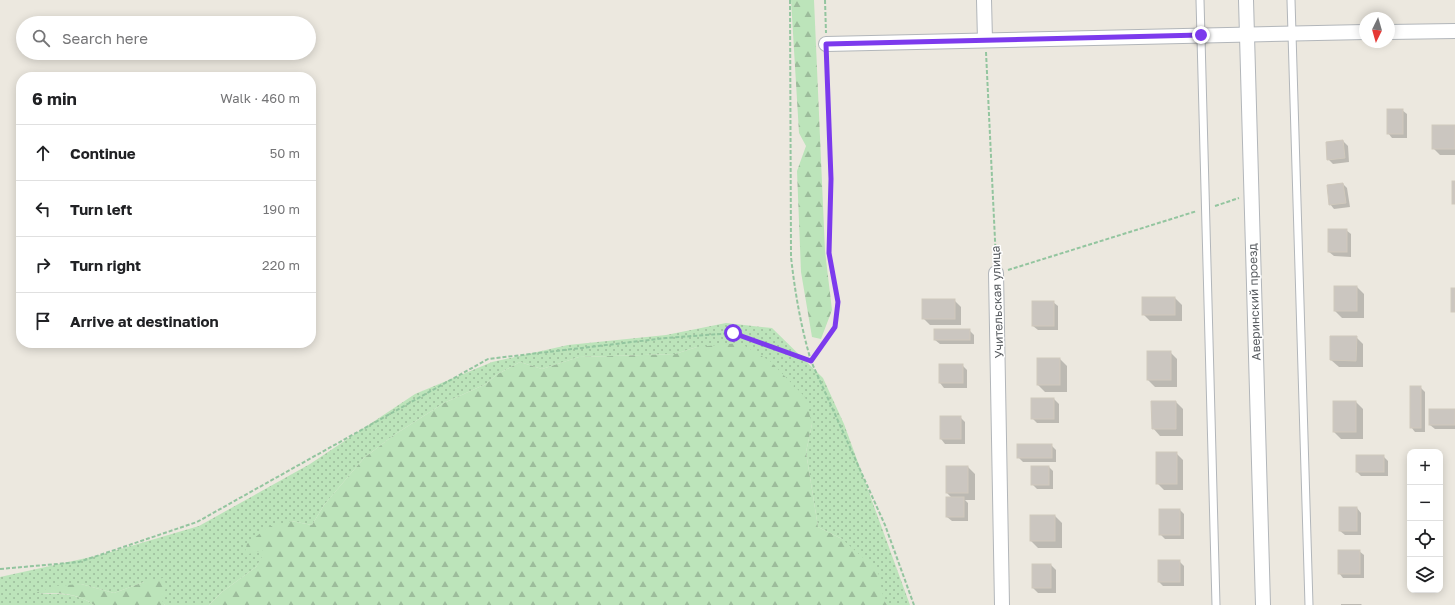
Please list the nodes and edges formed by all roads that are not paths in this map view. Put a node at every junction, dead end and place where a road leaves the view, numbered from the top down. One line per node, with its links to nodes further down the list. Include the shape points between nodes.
1 (984, 0): 11 (street)
2 (1200, 0): 10 (lane)
3 (1246, 0): 9 (street, Аверинский проезд)
4 (1291, 0): 8 (lane)
5 (1455, 31): 7 (street)
6 (1359, 32): 8 (street)
7 (1395, 32)
8 (1292, 33): 9 (street); 17 (lane)
9 (1246, 34): 10 (street); 16 (street, Аверинский проезд)
10 (1201, 35): 11 (street); 15 (lane)
11 (985, 40): 12 (street)
12 (826, 44)
13 (996, 273): 14 (street, Учительская улица)
14 (1002, 605)
15 (1216, 605)
16 (1262, 605)
17 (1309, 605)

